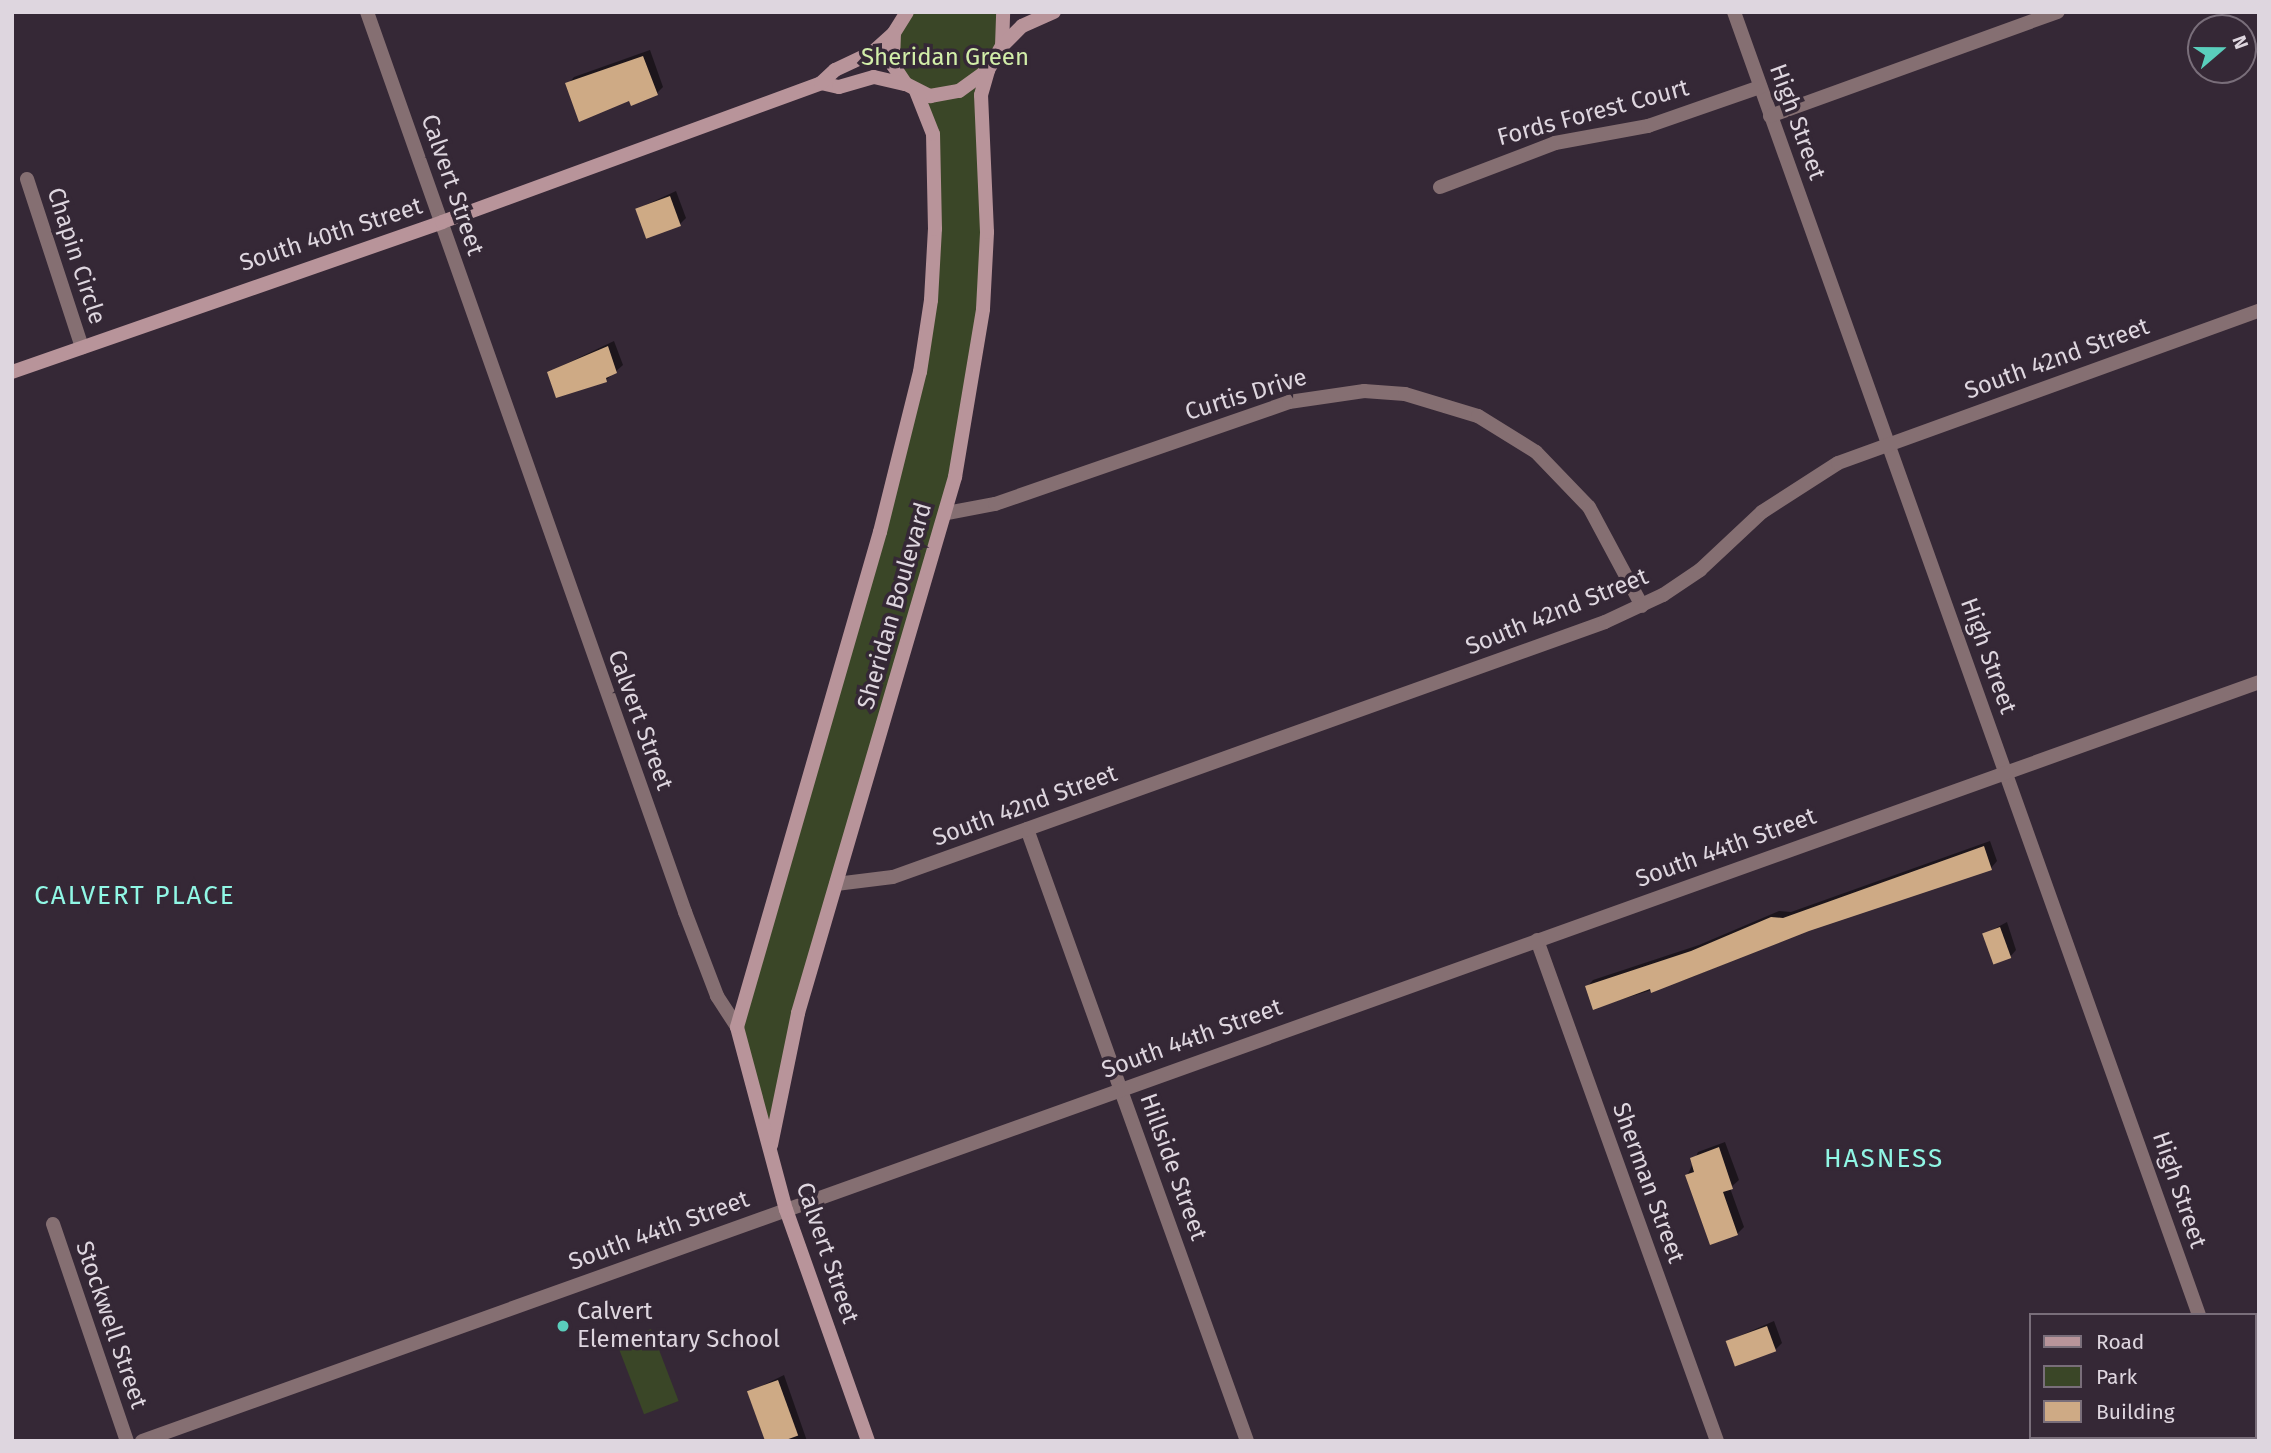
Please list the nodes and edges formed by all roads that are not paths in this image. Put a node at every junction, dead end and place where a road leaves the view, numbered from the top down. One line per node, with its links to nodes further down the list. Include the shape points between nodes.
1 (367, 12): 16 (street, Calvert Street)
2 (907, 12): 7 (main road)
3 (1003, 12): 8 (main road)
4 (1054, 12): 8 (main road, via 1022,26)
5 (1734, 12): 11 (street, High Street)
6 (2058, 12): 13 (street)
7 (894, 33): 10 (main road, South 40th Street, via 873,52 835,70); 12 (main road, Sheridan Boulevard, via 893,65)
8 (1002, 46): 9 (main road)
9 (988, 69): 12 (main road, South 40th Street, via 947,95); 21 (main road, Sheridan Boulevard, via 981,95 987,232 984,309)
10 (821, 83): 12 (main road, South 40th Street, via 839,88 888,77); 16 (main road, South 40th Street)
11 (1760, 87): 13 (street, High Street); 15 (street, Fords Forest Court, via 1648,126 1555,143)
12 (911, 88): 28 (main road, Sheridan Boulevard, via 933,134 931,300 920,372 880,531)
13 (1770, 116): 20 (street, High Street)
14 (27, 179): 18 (street, Chapin Circle)
15 (1440, 187)
16 (442, 222): 18 (main road, South 40th Street); 28 (street, Calvert Street, via 685,912 717,996)
17 (2259, 311): 20 (street, South 42nd Street)
18 (82, 347): 19 (main road, South 40th Street)
19 (12, 372)
20 (1888, 444): 22 (street, South 42nd Street, via 1798,485 1700,570); 24 (street, High Street)
21 (947, 513): 22 (street, Curtis Drive, via 995,505 1289,402 1364,391 1405,394 1478,416 1536,452 1589,507); 26 (main road, Sheridan Boulevard)
22 (1642, 606): 25 (street, South 42nd Street)
23 (2259, 681): 24 (street, South 44th Street)
24 (2005, 773): 27 (street, South 44th Street); 33 (street, High Street)
25 (1027, 829): 26 (street, South 42nd Street, via 893,877); 29 (street, Hillside Street)
26 (836, 884): 30 (main road, Sheridan Boulevard, via 798,1013)
27 (1537, 940): 29 (street, South 44th Street); 38 (street, Sherman Street)
28 (737, 1027): 30 (main road, Calvert Street, via 750,1090)
29 (1121, 1089): 31 (street, South 44th Street); 37 (street, Hillside Street)
30 (771, 1145): 31 (main road, Calvert Street)
31 (786, 1210): 35 (street, South 44th Street); 36 (main road, Calvert Street)
32 (53, 1224): 34 (street, Stockwell Street)
33 (2198, 1313)
34 (127, 1441)
35 (142, 1441)
36 (868, 1441)
37 (1247, 1441)
38 (1717, 1441)

